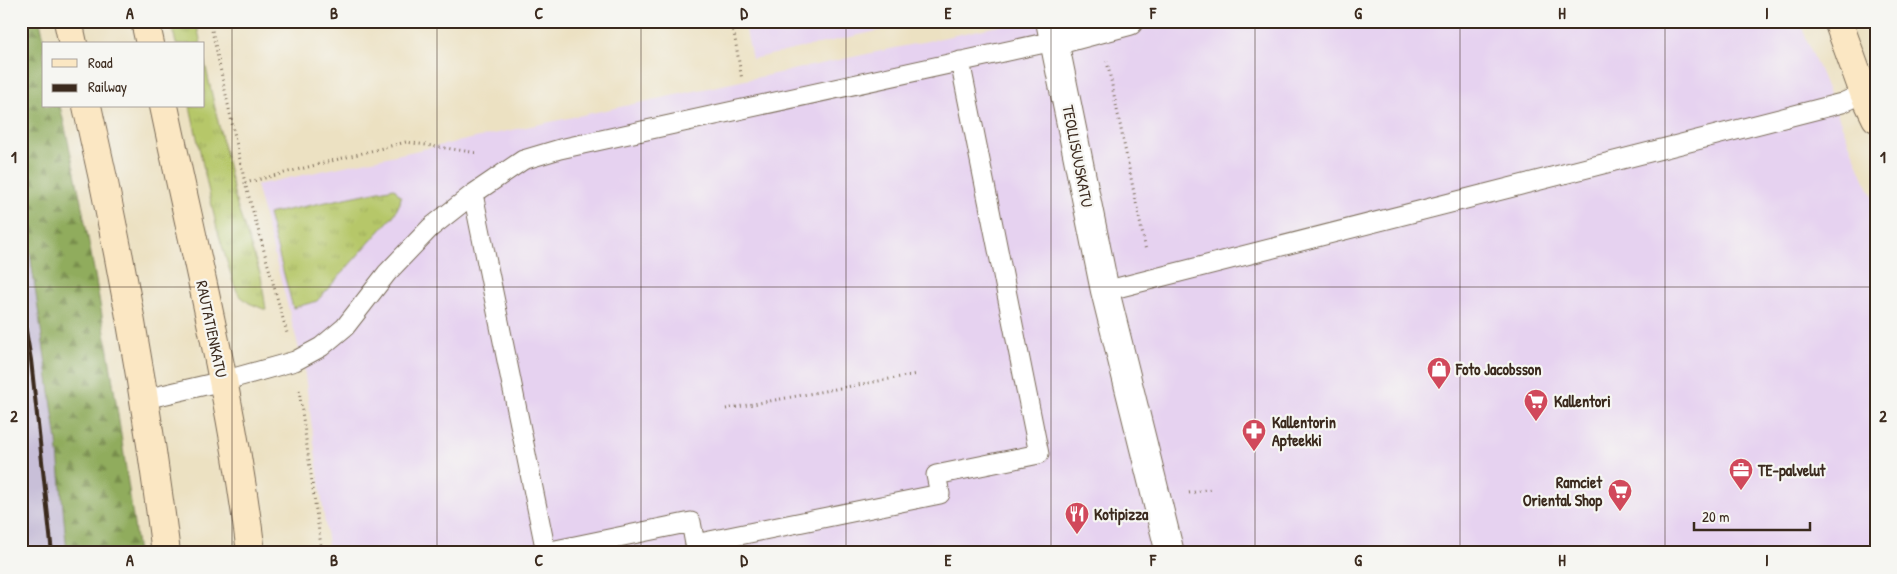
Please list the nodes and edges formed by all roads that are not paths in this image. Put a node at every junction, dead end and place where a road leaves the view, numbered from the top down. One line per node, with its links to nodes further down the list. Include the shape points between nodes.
1 (68, 21): 6 (main road)
2 (145, 21): 7 (main road)
3 (1129, 21): 5 (street, via 1102,28)
4 (1838, 21): 9 (main road)
5 (1052, 31): 8 (lane); 14 (street, TEOLLISUUSKATU)
6 (73, 42)
7 (150, 42)
8 (960, 62): 13 (lane, via 560,149 523,160); 13 (lane, via 1039,454 936,475 940,494 695,544 690,522 546,552)
9 (1864, 93): 12 (main road); 14 (lane, via 1842,103)
10 (87, 108): 16 (main road)
11 (164, 108): 15 (main road, RAUTATIENKATU)
12 (1876, 118)
13 (473, 194): 15 (lane, via 430,228 387,274 345,327 321,347 295,360)
14 (1105, 291): 19 (street, TEOLLISUUSKATU)
15 (223, 381): 16 (lane); 18 (main road, RAUTATIENKATU)
16 (145, 400): 17 (main road)
17 (166, 553)
18 (251, 553)
19 (1170, 553)

